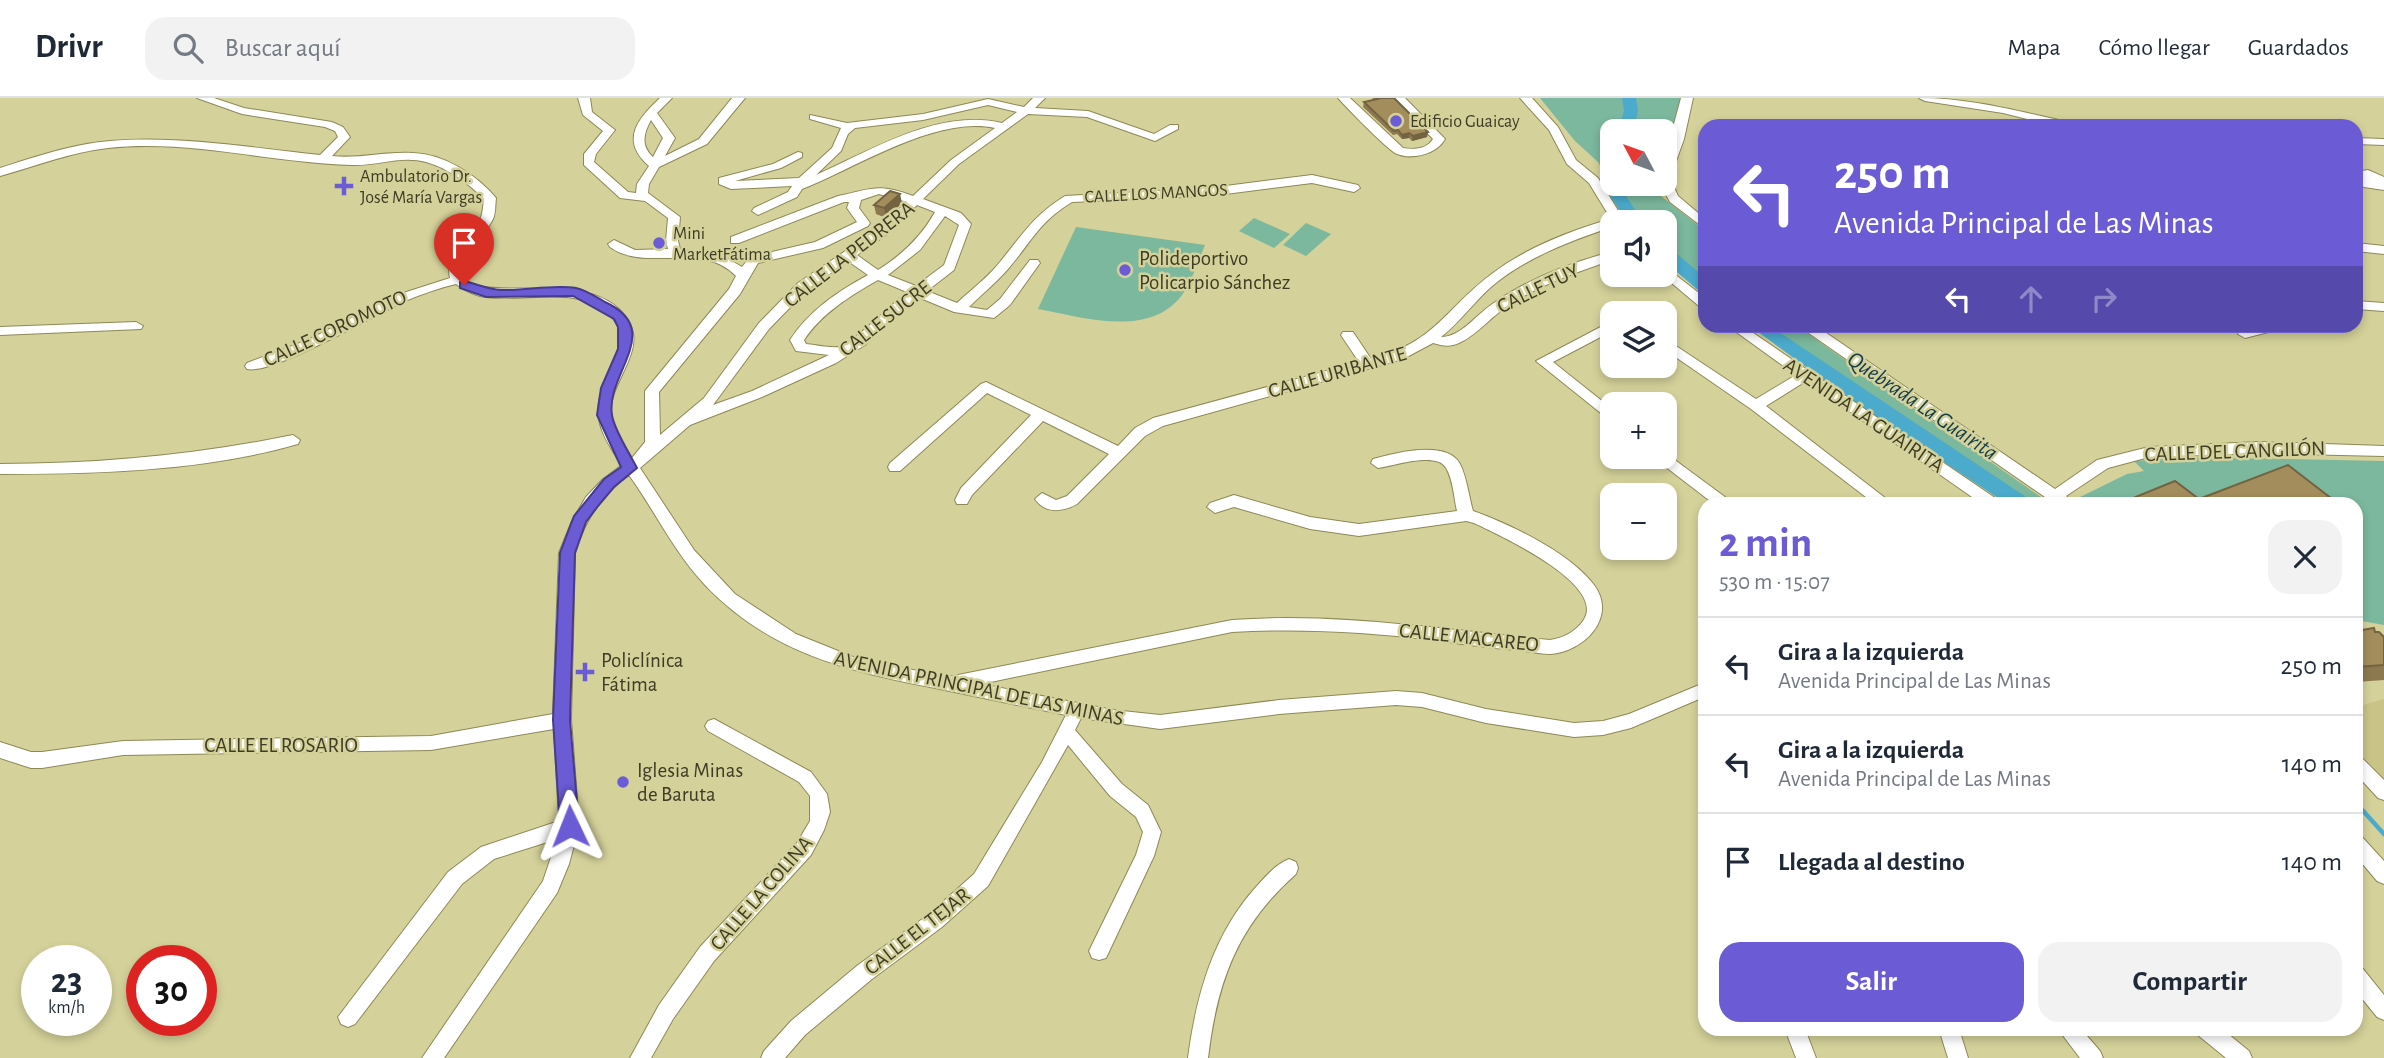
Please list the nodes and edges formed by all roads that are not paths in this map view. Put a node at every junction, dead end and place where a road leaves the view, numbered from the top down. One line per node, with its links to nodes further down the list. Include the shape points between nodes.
1 (203, 98): 20 (street, via 242,111 339,129 344,137)
2 (584, 98): 25 (street, via 587,113 609,130 588,163 624,195)
3 (739, 98): 21 (street, via 700,143)
4 (1039, 98): 11 (street, CALLE LA PEDRERA)
5 (1344, 98): 6 (street, via 1399,150 1426,151 1436,145 1439,139)
6 (1399, 98)
7 (1526, 98): 28 (street, via 1554,129 1571,162 1594,181)
8 (1687, 98): 31 (street, via 1664,178 1674,199)
9 (1925, 98): 13 (street, via 2003,108)
10 (662, 103): 21 (street, via 669,138); 21 (street, via 641,129 638,144)
11 (1026, 111): 14 (street, via 987,102 930,116); 15 (street, CALLE LA PEDRERA); 16 (street, via 1088,114 1155,138)
12 (814, 117): 14 (street)
13 (2040, 119)
14 (848, 127): 23 (street, via 837,149)
15 (1005, 127): 23 (street, via 979,120 946,128); 27 (street, CALLE LA PEDRERA, via 955,162)
16 (1174, 127)
17 (2363, 141): 18 (street)
18 (2384, 142)
19 (798, 155): 23 (street, via 723,182)
20 (323, 160): 22 (street, via 172,144 109,144 52,155); 43 (street, via 422,157 478,184 490,198 487,219 458,257)
21 (654, 165): 25 (street, via 643,184)
22 (0, 172)
23 (798, 184): 29 (street, via 793,194)
24 (1354, 188): 49 (street, CALLE LOS MANGOS, via 1312,179 1210,192 1069,199 1036,223 1003,267)
25 (644, 198): 37 (street, via 674,217)
26 (856, 198): 27 (street, CALLE SUCRE, via 881,190); 33 (street, CALLE SUCRE); 41 (street, via 853,208 863,224 819,245 754,260)
27 (916, 202): 30 (street, CALLE SUCRE); 38 (street, CALLE LA PEDRERA)
28 (1610, 210)
29 (758, 211)
30 (942, 212): 42 (street, via 909,254); 45 (street, CALLE SUCRE, via 965,224 950,267)
31 (1698, 219)
32 (1600, 229): 58 (street, CALLE URIBANTE, via 1498,275)
33 (735, 240)
34 (614, 244): 37 (street, via 635,254)
35 (2363, 248): 36 (street)
36 (2384, 250)
37 (675, 252): 41 (street, via 726,262)
38 (848, 255): 42 (street); 67 (street, CALLE LA PEDRERA, via 784,303 709,401)
39 (1600, 260): 58 (street, CALLE TUY, via 1516,295 1452,342)
40 (1034, 263): 49 (street, via 1005,302 989,315)
41 (743, 275): 71 (street, via 733,294 652,391 653,438)
42 (877, 275): 45 (street); 60 (street, via 843,294 797,340 801,348)
43 (458, 280): 62 (street, CALLE COROMOTO, via 388,303 311,344); 74 (street, AVENIDA PRINCIPAL DE LAS MINAS, via 486,293 575,292 619,316 625,349 608,388 604,415)
44 (1677, 281): 46 (street)
45 (918, 291): 49 (street); 60 (street, CALLE SUCRE)
46 (1698, 298)
47 (2363, 306): 48 (street)
48 (2384, 307)
49 (960, 309)
50 (136, 326): 51 (street)
51 (0, 331)
52 (1600, 331): 65 (street, via 1543,361)
53 (1745, 333): 63 (street, AVENIDA LA GUAIRITA)
54 (1818, 333): 80 (street)
55 (2249, 333): 56 (street)
56 (2245, 334)
57 (1348, 335): 61 (street)
58 (1434, 339): 61 (street, CALLE URIBANTE)
59 (1677, 351): 64 (street)
60 (844, 352): 67 (street, CALLE SUCRE, via 757,394)
61 (1368, 365): 70 (street, CALLE URIBANTE, via 1158,422 1140,432)
62 (252, 366)
63 (1806, 375): 64 (street); 79 (street, AVENIDA LA GUAIRITA)
64 (1756, 406): 78 (street)
65 (1600, 407)
66 (1040, 415): 70 (street); 73 (street, via 986,387); 83 (street)
67 (686, 421): 71 (street, CALLE LA PEDRERA)
68 (293, 440): 76 (street, via 222,456 136,466)
69 (2384, 452): 81 (street, CALLE DEL CANGILÓN, via 2249,447 2129,455 2106,462)
70 (1120, 453): 82 (street, CALLE URIBANTE, via 1064,506 1050,506)
71 (645, 455): 74 (street, CALLE LA PEDRERA)
72 (1378, 463): 85 (street, via 1432,454 1449,460)
73 (895, 467)
74 (629, 468): 86 (street, AVENIDA PRINCIPAL DE LAS MINAS, via 704,573 767,626 833,659); 89 (street, CALLE LA PEDRERA, via 609,483 579,520 567,553)
75 (1677, 468): 77 (street)
76 (0, 469)
77 (1715, 497)
78 (1876, 497)
79 (1983, 497)
80 (2057, 497)
81 (2065, 497)
82 (1042, 499)
83 (962, 500)
84 (1215, 507): 85 (street, via 1234,501 1310,523 1359,530)
85 (1466, 515): 86 (street, CALLE MACAREO, via 1507,532 1581,580 1596,607 1588,627 1571,641 1550,647 1389,628 1256,623)
86 (948, 684): 88 (street, AVENIDA PRINCIPAL DE LAS MINAS)
87 (1698, 693): 88 (street, AVENIDA PRINCIPAL DE LAS MINAS, via 1631,721 1574,730 1396,698 1160,722)
88 (1077, 709): 91 (street, CALLE EL TEJAR)
89 (562, 720): 92 (street, CALLE EL ROSARIO, via 420,743 123,748 42,760); 95 (street, CALLE LA PEDRERA)
90 (714, 726): 108 (street, CALLE LA COLINA, via 805,777 817,788 821,811 804,849 707,954)
91 (1066, 731): 99 (street, via 1116,790 1142,811 1152,832); 109 (street, CALLE EL TEJAR, via 981,880 806,1020)
92 (0, 750)
93 (2363, 770): 94 (street)
94 (2384, 792)
95 (570, 826): 102 (street, via 488,853 455,878); 107 (street, CALLE LA PEDRERA, via 564,856 550,887)
96 (2363, 851): 98 (street)
97 (1289, 868): 110 (street, via 1258,895 1225,949 1210,994)
98 (2384, 876)
99 (1099, 951)
100 (2363, 984): 101 (street)
101 (2384, 1010)
102 (348, 1017)
103 (1798, 1036): 111 (street)
104 (1951, 1036): 112 (street)
105 (2074, 1036): 113 (street)
106 (2215, 1036): 114 (street)
107 (432, 1058)
108 (640, 1058)
109 (771, 1058)
110 (1198, 1058)
111 (1806, 1058)
112 (1958, 1058)
113 (2093, 1058)
114 (2242, 1058)

